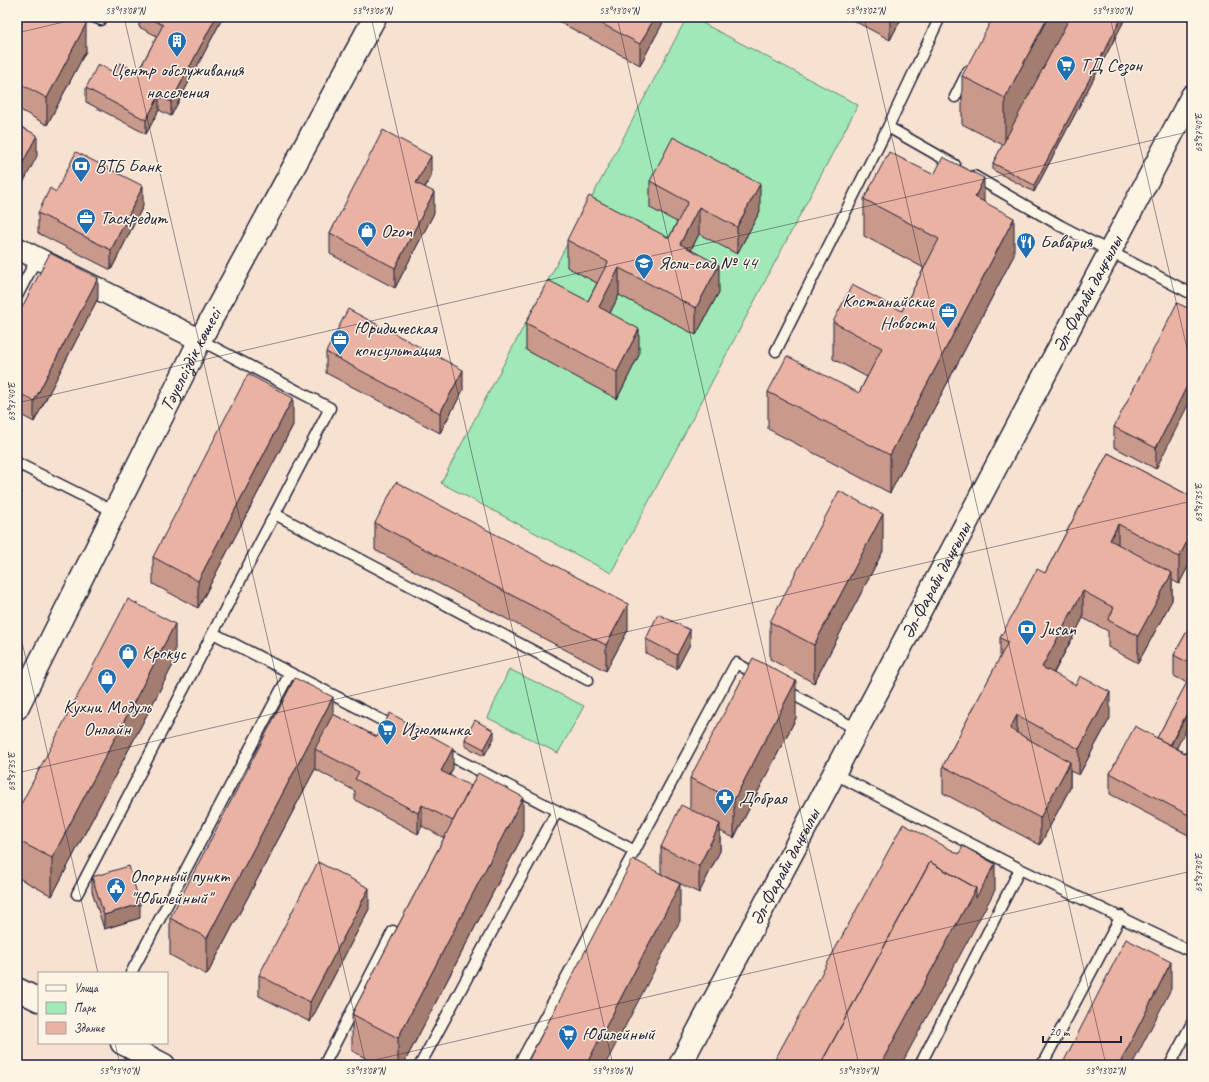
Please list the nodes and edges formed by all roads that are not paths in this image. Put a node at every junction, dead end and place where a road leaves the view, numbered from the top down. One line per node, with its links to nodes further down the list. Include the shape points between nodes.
1 (94, 17): 2 (lane, via 100,20)
2 (102, 17)
3 (374, 17): 14 (main road, Тәуелсіздік көшесі)
4 (940, 17): 8 (lane)
5 (972, 63): 7 (lane)
6 (1192, 96): 10 (main road, Әл-Фараби даңғылы)
7 (955, 97)
8 (888, 127): 10 (lane); 15 (lane)
9 (17, 248): 11 (street)
10 (1110, 252): 12 (lane); 23 (main road, Әл-Фараби даңғылы)
11 (36, 258): 13 (lane); 14 (street)
12 (1192, 294)
13 (17, 296)
14 (200, 340): 17 (main road, Тәуелсіздік көшесі); 18 (lane, via 330,408)
15 (776, 351)
16 (17, 463): 17 (lane)
17 (115, 512): 22 (main road, Тәуелсіздік көшесі)
18 (275, 514): 19 (lane); 21 (lane)
19 (213, 633): 20 (lane); 30 (lane)
20 (290, 673): 24 (lane); 34 (lane)
21 (588, 680)
22 (17, 708)
23 (858, 730): 26 (main road, Әл-Фараби даңғылы); 28 (lane, via 736,663)
24 (410, 734)
25 (431, 745): 27 (lane)
26 (835, 774): 29 (lane); 43 (main road, Әл-Фараби даңғылы)
27 (557, 811): 28 (lane); 41 (lane)
28 (635, 851): 42 (lane)
29 (1020, 869): 31 (lane); 44 (lane)
30 (77, 894)
31 (1121, 916): 33 (lane); 45 (lane)
32 (393, 931): 40 (lane)
33 (1192, 952)
34 (132, 972)
35 (17, 989): 36 (main road)
36 (38, 1000)
37 (1192, 1023): 46 (lane)
38 (124, 1044): 39 (main road)
39 (164, 1065)
40 (324, 1065)
41 (420, 1065)
42 (520, 1065)
43 (680, 1065)
44 (920, 1065)
45 (1042, 1065)
46 (1170, 1065)

